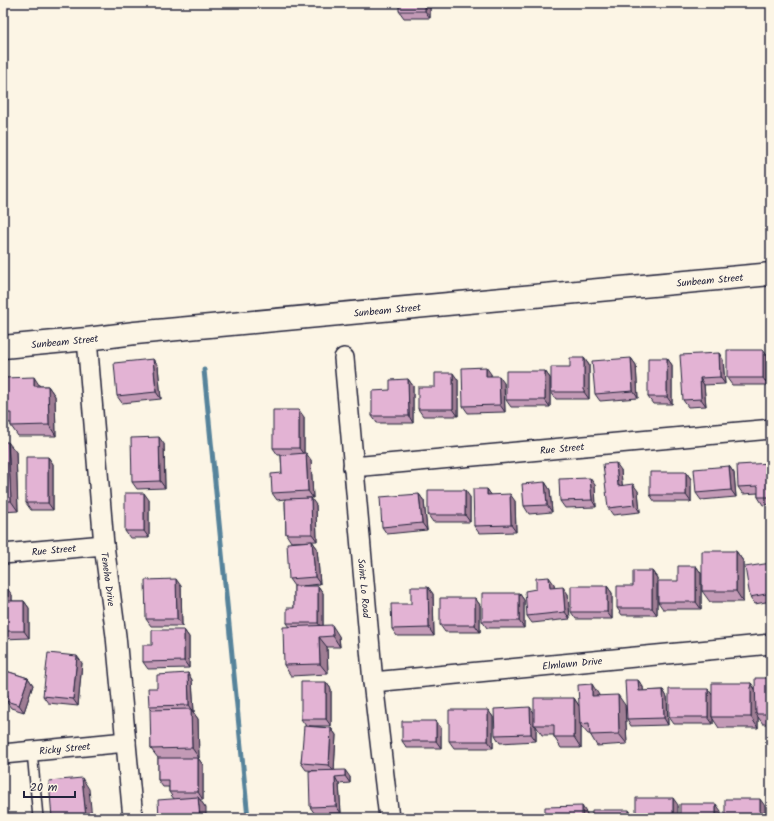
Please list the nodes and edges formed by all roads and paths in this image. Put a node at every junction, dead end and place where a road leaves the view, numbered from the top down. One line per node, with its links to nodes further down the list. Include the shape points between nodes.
1 (771, 274): 2 (street, Sunbeam Street)
2 (87, 339): 3 (street, Sunbeam Street); 7 (street, Teneha Drive)
3 (3, 347)
4 (344, 358): 6 (street, Saint Lo Road)
5 (771, 429): 6 (street, Rue Street)
6 (353, 467): 10 (street, Saint Lo Road)
7 (104, 545): 8 (street, Rue Street); 11 (street, Teneha Drive)
8 (3, 554)
9 (771, 644): 10 (street, Elmlawn Drive)
10 (373, 682): 16 (street, Saint Lo Road)
11 (126, 742): 12 (street, Ricky Street); 15 (street, Teneha Drive)
12 (32, 751): 13 (street, Ricky Street); 14 (lane)
13 (3, 754)
14 (38, 818)
15 (133, 818)
16 (389, 818)

